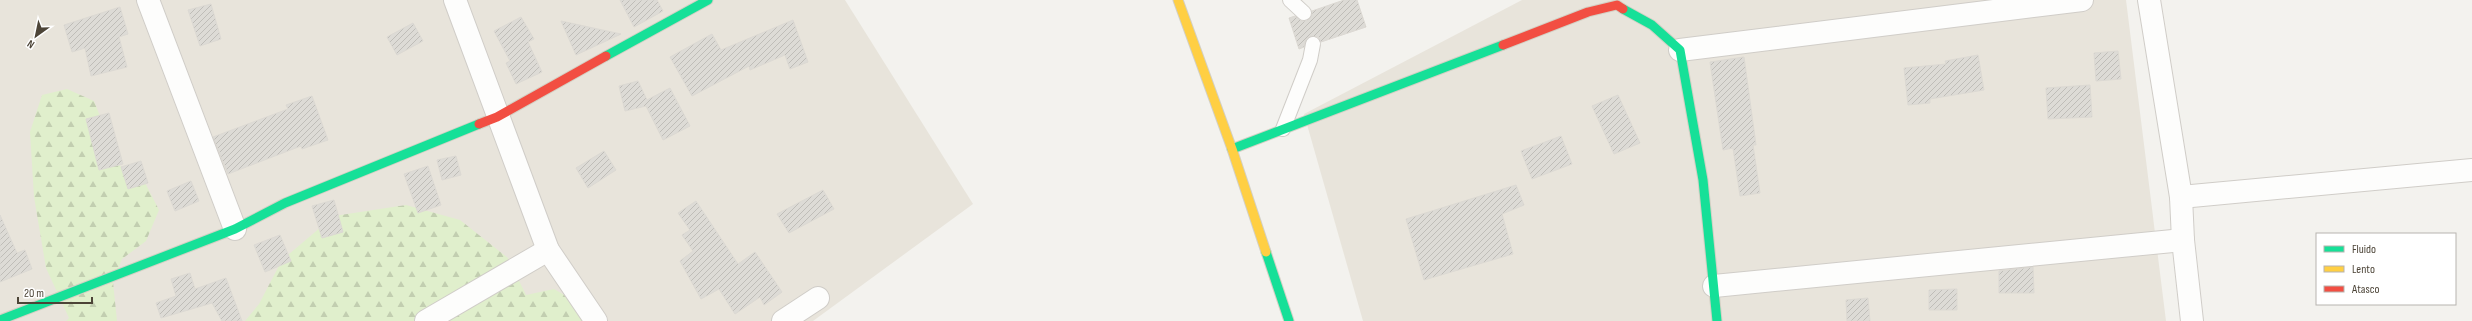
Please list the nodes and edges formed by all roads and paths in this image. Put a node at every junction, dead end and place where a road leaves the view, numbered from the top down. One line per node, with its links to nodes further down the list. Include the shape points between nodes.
1 (148, 0): 18 (street)
2 (455, 0): 13 (street)
3 (708, 0): 13 (main road)
4 (1178, 0): 15 (main road)
5 (1290, 0): 10 (lane)
6 (2082, 0): 12 (street)
7 (2149, 0): 17 (street)
8 (1620, 3): 9 (main road); 12 (main road)
9 (1587, 6): 14 (main road)
10 (1304, 14)
11 (1313, 44): 14 (lane, via 1310,60)
12 (1680, 50): 21 (main road, via 1703,180)
13 (497, 117): 18 (main road, via 285,203); 20 (street)
14 (1283, 129): 15 (main road)
15 (1232, 149): 27 (main road)
16 (2472, 170): 17 (street)
17 (2181, 198): 19 (street)
18 (235, 229): 23 (main road)
19 (2183, 240): 21 (street); 29 (street)
20 (548, 250): 24 (street); 25 (street)
21 (1714, 286): 28 (main road)
22 (818, 298): 26 (street)
23 (0, 320)
24 (426, 321)
25 (596, 321)
26 (783, 321)
27 (1289, 321)
28 (1717, 321)
29 (2192, 321)

